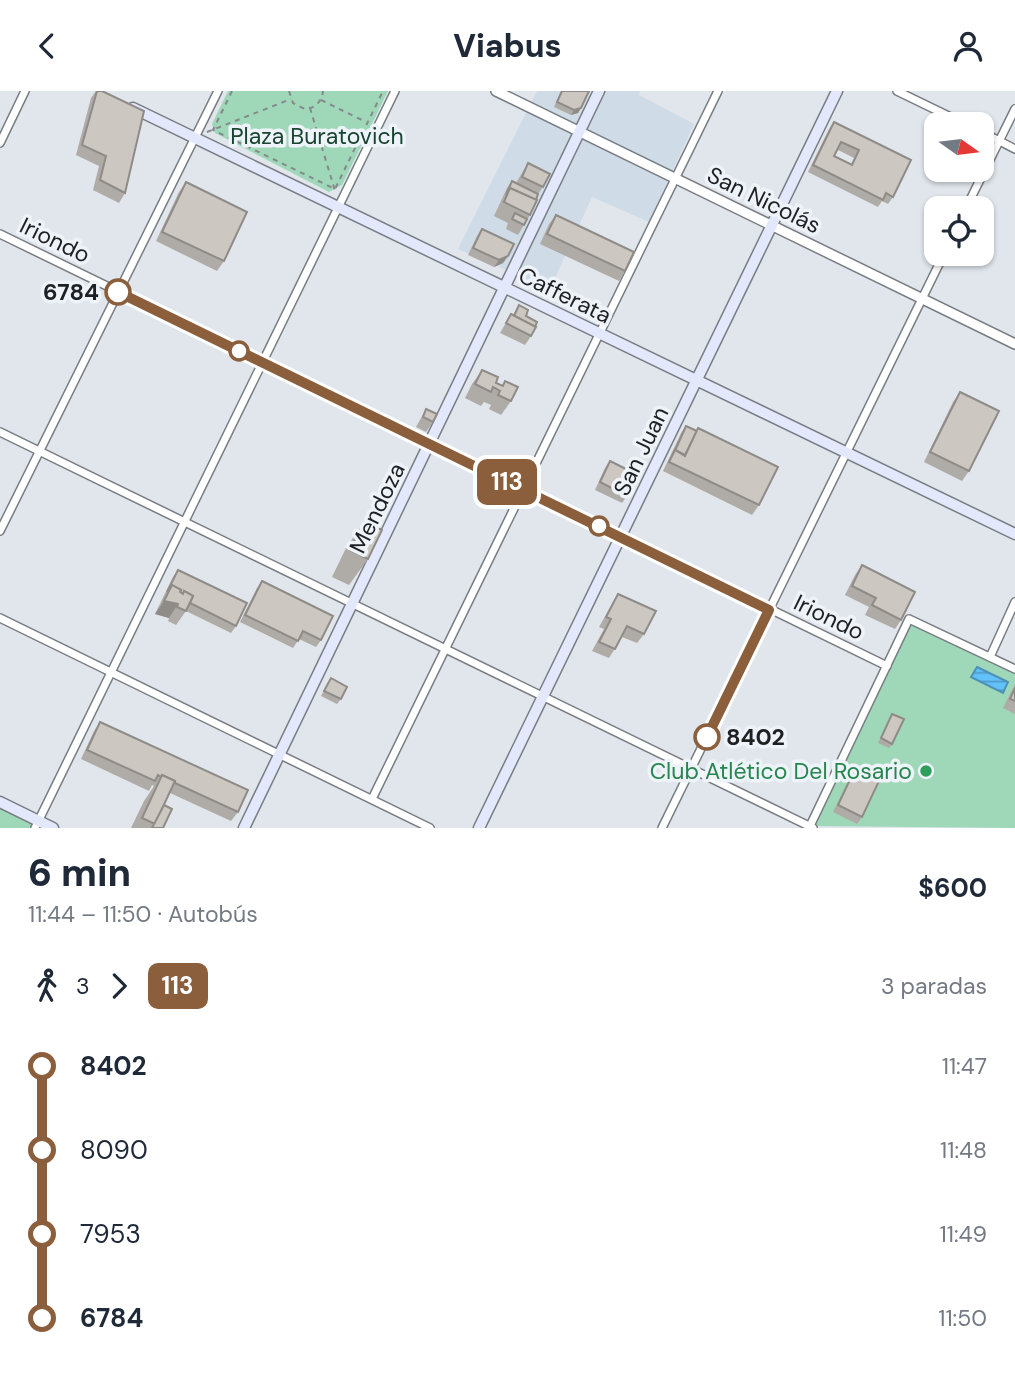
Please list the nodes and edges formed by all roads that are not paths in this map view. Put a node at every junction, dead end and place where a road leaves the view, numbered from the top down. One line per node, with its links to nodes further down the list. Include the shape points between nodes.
1 (25, 91): 16 (street)
2 (218, 91): 13 (street)
3 (395, 91): 20 (street)
4 (496, 91): 12 (street, San Nicolás)
5 (600, 91): 12 (main road, Mendoza)
6 (718, 91): 18 (street)
7 (837, 91): 21 (main road, San Juan)
8 (897, 91): 11 (street)
9 (122, 103): 13 (main road, Cafferata)
10 (1015, 109): 15 (street)
11 (940, 112)
12 (580, 132): 18 (street, San Nicolás); 24 (main road, Mendoza)
13 (195, 138): 20 (main road, Cafferata); 25 (street)
14 (994, 138): 15 (street)
15 (999, 141): 17 (street); 19 (street)
16 (0, 143)
17 (1015, 149)
18 (675, 179): 21 (street, San Nicolás); 27 (street)
19 (972, 196)
20 (339, 208): 24 (main road, Cafferata); 29 (street)
21 (772, 225): 26 (street, San Nicolás); 30 (main road, San Juan)
22 (0, 234): 25 (street, Iriondo)
23 (938, 266): 26 (street)
24 (505, 288): 27 (main road, Cafferata); 32 (main road, Mendoza)
25 (118, 292): 29 (street, Iriondo); 33 (street)
26 (922, 298): 28 (street, San Nicolás); 34 (street)
27 (600, 334): 30 (main road, Cafferata); 35 (street)
28 (1015, 344)
29 (262, 362): 32 (street, Iriondo); 36 (street)
30 (696, 380): 34 (main road, Cafferata); 39 (main road, San Juan)
31 (0, 432): 33 (street)
32 (429, 444): 35 (street, Iriondo); 41 (main road, Mendoza)
33 (39, 451): 36 (street); 37 (street)
34 (845, 452): 38 (main road, Cafferata); 42 (street)
35 (524, 490): 39 (street, Iriondo); 44 (street)
36 (184, 522): 41 (street); 48 (street)
37 (0, 531)
38 (1015, 534)
39 (621, 537): 42 (street, Iriondo); 49 (main road, San Juan)
40 (1015, 602): 45 (street)
41 (352, 604): 44 (street); 50 (main road, Mendoza)
42 (769, 610): 46 (street, Iriondo); 51 (street)
43 (0, 618): 48 (street)
44 (446, 650): 49 (street); 52 (street)
45 (990, 657): 46 (street, via 909,619); 47 (street)
46 (887, 666): 55 (street)
47 (1015, 669)
48 (110, 672): 50 (street); 54 (street)
49 (543, 697): 51 (street); 59 (main road, San Juan)
50 (279, 754): 52 (street); 57 (main road, Mendoza)
51 (691, 770): 55 (street); 60 (street)
52 (372, 799): 58 (street)
53 (0, 802): 54 (main road)
54 (37, 824): 56 (main road)
55 (812, 827)
56 (53, 828)
57 (244, 828)
58 (430, 828)
59 (479, 828)
60 (663, 828)

